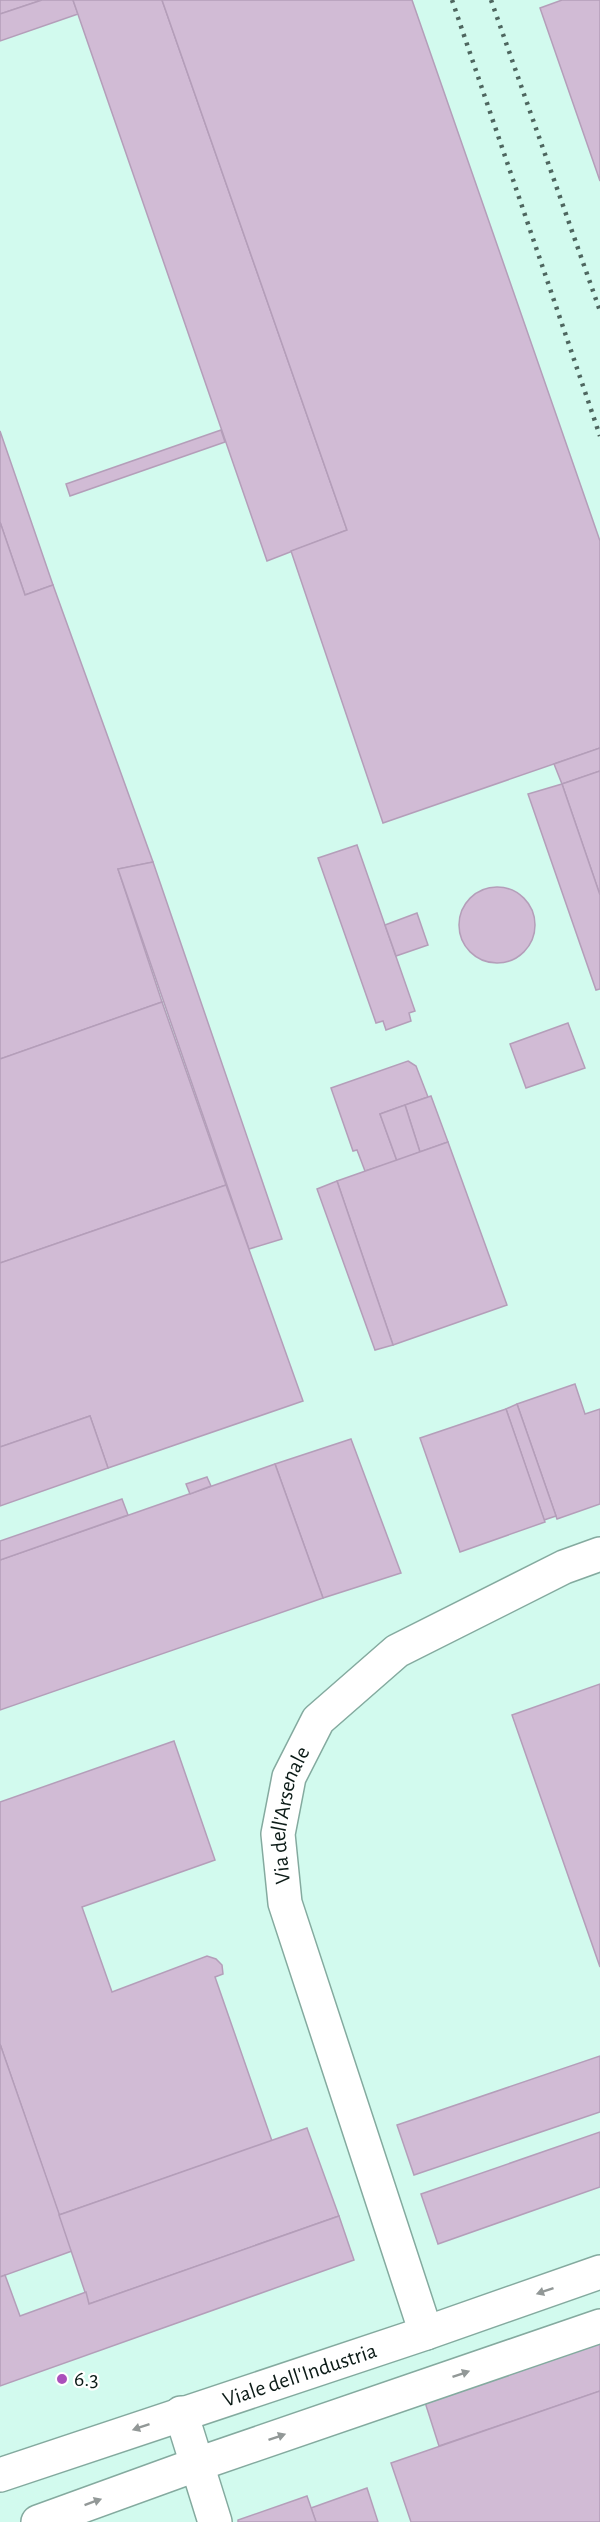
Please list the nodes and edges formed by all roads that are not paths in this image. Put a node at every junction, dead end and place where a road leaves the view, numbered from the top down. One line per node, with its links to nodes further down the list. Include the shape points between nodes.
1 (600, 1554): 4 (street, Via dell'Arsenale, via 564,1567 397,1651 318,1720 289,1777 278,1834 285,1903)
2 (600, 2272): 4 (street, Viale dell'Industria, one-way to 4)
3 (600, 2326): 6 (street, one-way to 3)
4 (426, 2333): 5 (street, Viale dell'Industria)
5 (181, 2413): 6 (street); 7 (street, Viale dell'Industria, one-way to 7)
6 (198, 2464): 8 (street, one-way to 6); 9 (street)
7 (0, 2475)
8 (38, 2522)
9 (215, 2522)

